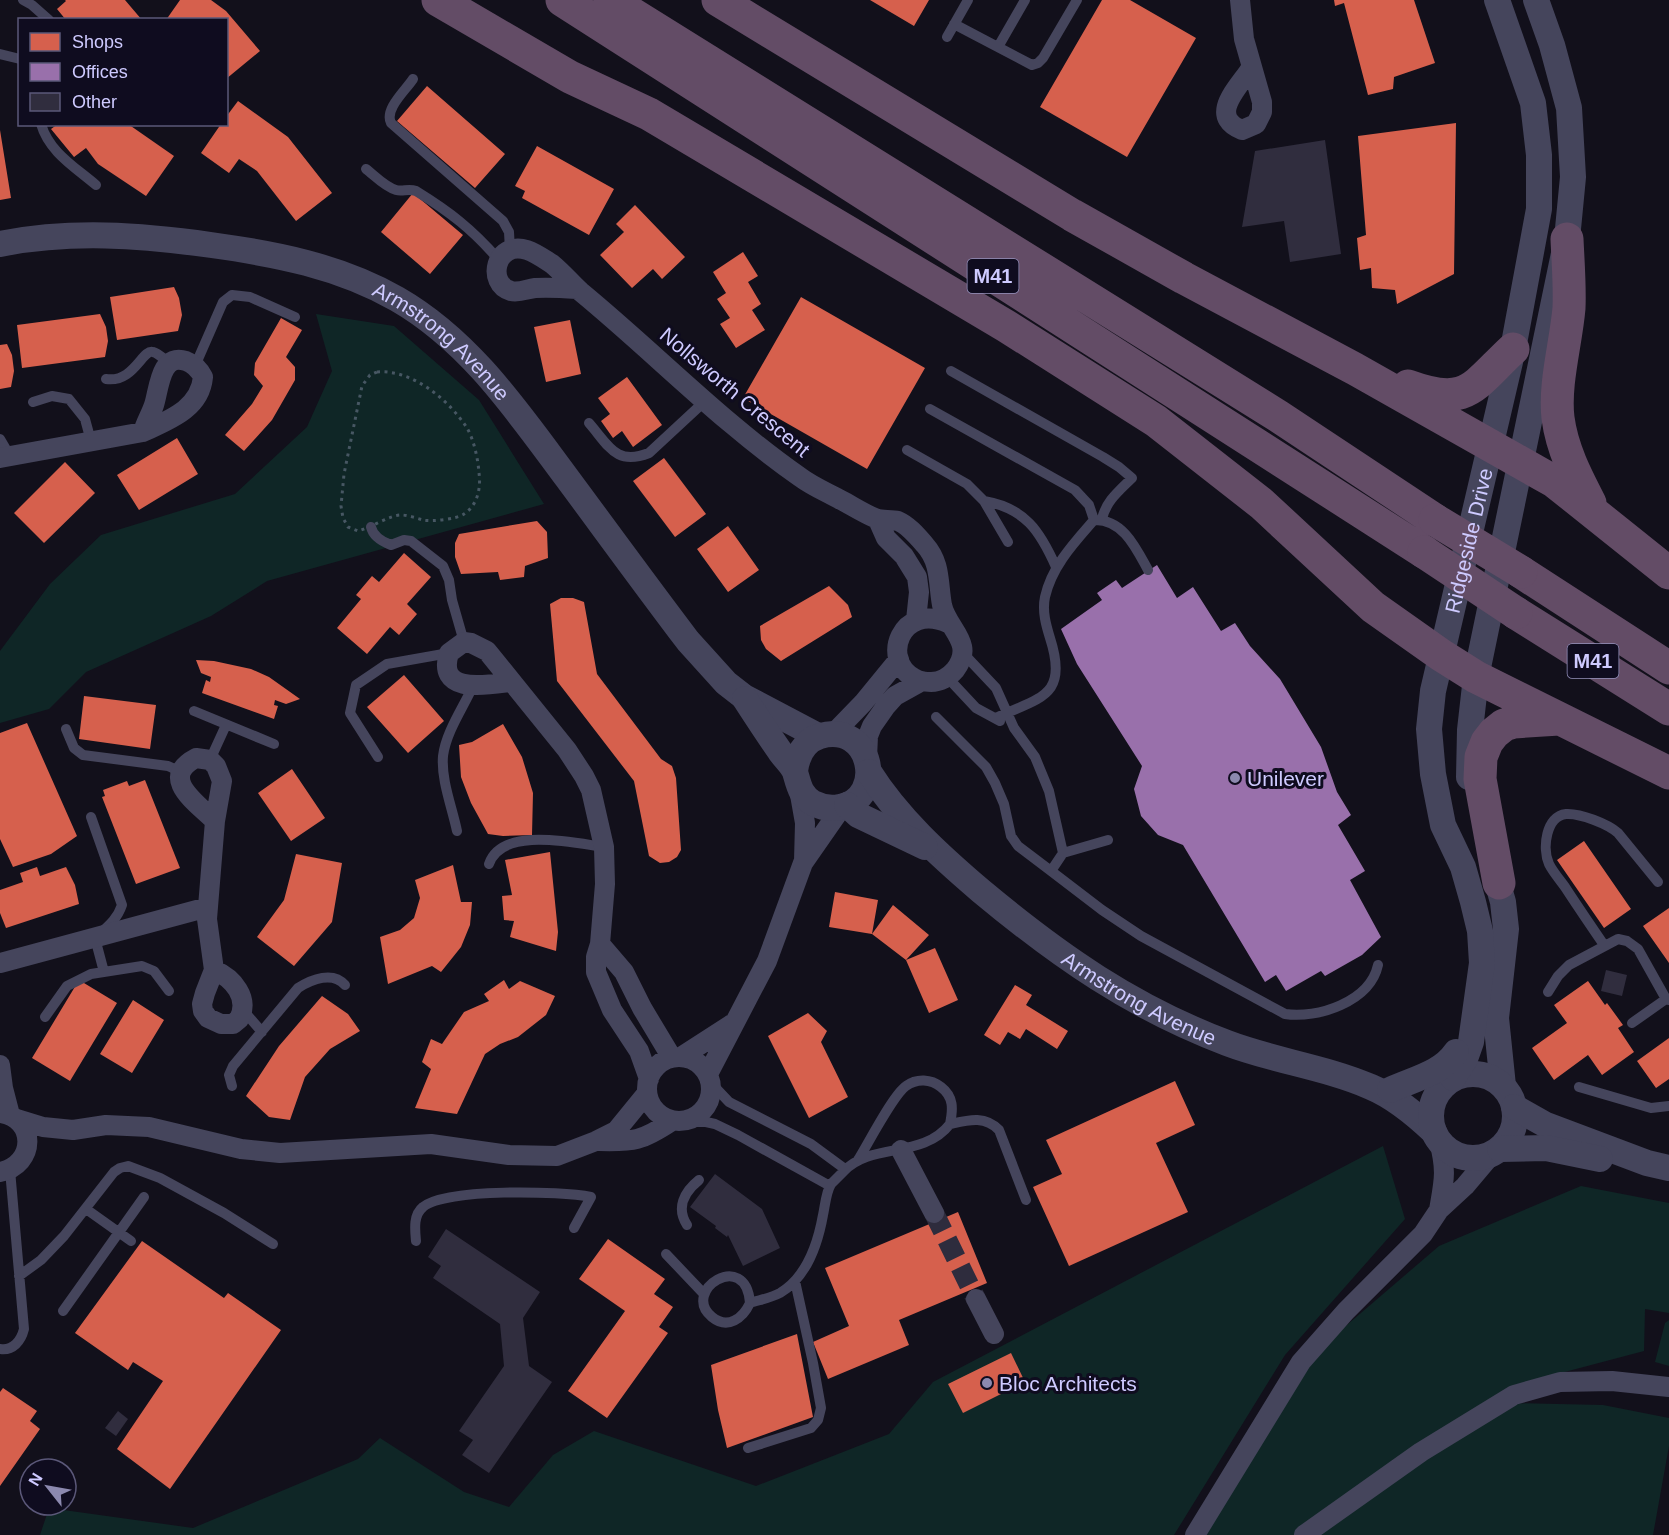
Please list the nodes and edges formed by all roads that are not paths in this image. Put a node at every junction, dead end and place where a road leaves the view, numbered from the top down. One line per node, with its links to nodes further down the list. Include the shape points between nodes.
1 (22, 0): 14 (lane)
2 (438, 0): 22 (highway, via 570,77)
3 (484, 0): 22 (highway, via 609,81)
4 (562, 0): 71 (highway, M41, bridge)
5 (610, 0): 64 (highway, M41, bridge, via 1278,416)
6 (718, 0): 26 (highway)
7 (755, 0): 26 (highway, via 983,145)
8 (968, 0): 15 (lane)
9 (1025, 0): 17 (lane)
10 (1077, 0): 17 (lane, via 1038,63 1032,64)
11 (1240, 0): 20 (street)
12 (1497, 0): 32 (street, Ridgeside Drive, via 1533,103 1539,155 1539,209)
13 (1536, 0): 27 (street, Ridgeside Drive, via 1569,108 1573,177)
14 (47, 18)
15 (954, 24): 16 (lane); 17 (lane)
16 (947, 37)
17 (998, 47)
18 (0, 54): 19 (lane)
19 (18, 58)
20 (1251, 68)
21 (413, 79): 29 (lane, via 390,111 391,123 503,221 509,232)
22 (649, 114): 62 (highway, via 1006,326 1156,421 1262,504 1373,607)
23 (42, 126): 25 (lane, via 56,150)
24 (366, 169): 29 (lane, via 390,188 416,191 450,211)
25 (96, 185)
26 (1072, 215): 35 (highway)
27 (1567, 239): 48 (street, Ridgeside Drive); 50 (highway, via 1569,308 1558,416 1563,444)
28 (0, 244): 70 (street, Armstrong Avenue, via 62,235 171,239 301,260 396,298 445,333 490,376 688,641 713,671)
29 (505, 255): 30 (street, Nollsworth Crescent, via 520,248 530,251 563,273); 30 (street, via 497,267 498,277 511,291)
30 (577, 289): 39 (street, Nollsworth Crescent)
31 (295, 317): 34 (lane, via 250,297 232,295 223,302)
32 (1513, 349): 35 (highway, via 1473,388 1455,396 1427,393); 45 (street, Ridgeside Drive)
33 (169, 363): 34 (street, via 182,360); 37 (lane, via 150,352 124,377); 42 (street, via 159,379)
34 (195, 366): 42 (street, via 203,377 196,399 178,414)
35 (1355, 369): 45 (highway)
36 (951, 371): 51 (lane, via 1103,457 1132,478)
37 (106, 379)
38 (33, 402): 44 (lane, via 52,396 69,399 85,419)
39 (704, 402): 41 (lane, via 649,453 638,457 619,455); 52 (street, Nollsworth Crescent, via 801,479)
40 (930, 409): 51 (lane, via 1075,490)
41 (589, 423)
42 (142, 432): 44 (street)
43 (0, 439): 47 (lane)
44 (90, 441): 47 (street)
45 (1490, 444): 48 (highway); 62 (street, Ridgeside Drive)
46 (907, 450): 49 (lane, via 967,484)
47 (5, 457)
48 (1521, 462): 50 (highway); 66 (street, Ridgeside Drive)
49 (984, 501): 54 (lane); 55 (lane, via 1017,511 1046,543)
50 (1595, 513): 57 (highway)
51 (1098, 519): 55 (lane); 56 (lane, via 1122,530)
52 (878, 520): 58 (street, via 917,577); 59 (street, Nollsworth Crescent, via 897,521 926,546 938,567)
53 (371, 527): 60 (lane, via 391,545 411,541 443,566 450,580)
54 (1008, 542)
55 (1056, 567): 73 (lane, via 1044,598 1057,664 1055,681 1044,696)
56 (1149, 570)
57 (1669, 573)
58 (916, 620): 59 (street, via 938,618); 63 (street, via 900,636)
59 (948, 623): 61 (street, via 961,641)
60 (457, 648): 68 (street, via 471,643 487,651); 69 (street, via 447,666 450,674 461,684); 82 (lane, via 387,664 356,685 350,713)
61 (962, 652): 65 (street, via 960,663); 73 (lane, via 996,688)
62 (1441, 655): 66 (highway); 116 (street, Ridgeside Drive, via 1429,729 1432,763 1443,825 1463,867 1480,931 1482,963)
63 (899, 659): 67 (street, via 912,677); 80 (street, via 863,704)
64 (1669, 668)
65 (947, 677): 67 (street); 75 (lane, via 976,708)
66 (1476, 677): 76 (highway); 100 (street, Ridgeside Drive, via 1469,781)
67 (922, 681): 84 (street, via 895,696 872,726)
68 (510, 682): 69 (street); 93 (street, via 584,776)
69 (473, 686): 91 (lane, via 450,732 444,756)
70 (744, 697): 80 (street, Armstrong Avenue); 87 (street, Armstrong Avenue)
71 (1669, 710)
72 (194, 711): 77 (lane)
73 (1007, 713): 75 (lane); 78 (lane)
74 (936, 717): 98 (lane, via 986,767 1018,846)
75 (996, 718): 78 (lane)
76 (1561, 719): 86 (highway); 100 (highway, via 1504,726 1487,742 1481,757 1480,779)
77 (226, 725): 81 (lane); 83 (lane)
78 (1014, 728): 95 (lane, via 1043,773)
79 (66, 729): 85 (lane, via 74,748 83,755 168,766)
80 (826, 735): 84 (street, via 854,741); 87 (street, via 808,742 801,750 796,760)
81 (274, 744)
82 (378, 757)
83 (210, 760): 85 (street, via 196,758); 90 (street, via 222,781)
84 (868, 765): 88 (street, via 867,784 861,794); 94 (street, Armstrong Avenue, via 878,786)
85 (181, 772): 90 (street, via 185,792)
86 (1669, 773)
87 (797, 780): 88 (street, via 813,803 831,808); 96 (street, via 805,823)
88 (844, 806): 94 (street, Armstrong Avenue); 96 (street)
89 (91, 818): 102 (lane, via 122,905 114,922)
90 (215, 821): 101 (street)
91 (457, 831)
92 (1108, 840): 95 (lane)
93 (604, 847): 97 (lane, via 548,839 514,842 500,849); 103 (street)
94 (936, 853): 126 (street, Armstrong Avenue, via 1053,949 1125,996 1229,1044)
95 (1063, 853): 98 (lane)
96 (804, 863): 115 (street, via 767,961)
97 (489, 864)
98 (1051, 871): 106 (lane, via 1141,936 1285,1014 1318,1012 1350,1000 1372,980)
99 (1658, 882): 104 (lane, via 1610,826 1571,814 1552,821 1548,829 1549,864)
100 (1498, 883): 127 (street, Ridgeside Drive, via 1506,929 1496,1018)
101 (208, 906): 102 (street); 107 (street)
102 (95, 938): 105 (street); 108 (lane)
103 (600, 944): 119 (street, via 624,972 642,1008); 124 (street, via 596,972 612,1010 634,1041)
104 (1604, 945): 111 (lane, via 1563,970); 112 (lane, via 1618,939 1633,944)
105 (0, 963)
106 (1378, 965)
107 (214, 970): 113 (street, via 224,974 237,988 244,1002); 113 (street, via 202,1004 208,1018 228,1025 239,1019)
108 (104, 972): 110 (lane, via 148,968); 114 (lane, via 67,986)
109 (345, 985): 118 (lane, via 333,976 302,985)
110 (169, 991)
111 (1548, 992)
112 (1668, 1000): 117 (lane)
113 (243, 1010): 118 (lane)
114 (45, 1017)
115 (737, 1021): 119 (street); 121 (street)
116 (1474, 1021): 122 (street, Ridgeside Drive, via 1465,1059); 126 (street, via 1452,1058 1441,1067)
117 (1632, 1023)
118 (262, 1032): 123 (lane, via 230,1070)
119 (677, 1057): 121 (street, via 692,1059); 124 (street, via 654,1069)
120 (0, 1065): 129 (street)
121 (709, 1078): 130 (street, via 711,1096 706,1108 696,1117); 140 (lane, via 729,1102 811,1144)
122 (1447, 1082): 126 (street, Armstrong Avenue, via 1410,1091); 127 (street, via 1484,1075); 133 (street, via 1432,1107)
123 (232, 1086)
124 (648, 1086): 130 (street, via 655,1111 663,1118); 134 (street, via 616,1131)
125 (1579, 1087): 128 (lane, via 1651,1108)
126 (1381, 1088): 133 (street, Armstrong Avenue)
127 (1509, 1097): 136 (street, via 1515,1119 1513,1130); 138 (street, via 1546,1125)
128 (1669, 1106)
129 (9, 1116): 132 (street, via 44,1127); 139 (street, via 27,1133 27,1150)
130 (678, 1121): 134 (street, via 630,1142); 142 (lane, via 715,1124)
131 (950, 1124): 135 (lane, via 926,1144); 137 (lane, via 952,1106 947,1092 928,1080 913,1082 897,1096); 144 (lane, via 981,1119 994,1124)
132 (73, 1130): 134 (street, via 106,1125 149,1127 242,1149 280,1153 431,1144 509,1155 558,1156); 139 (street, via 40,1145)
133 (1436, 1136): 136 (street, via 1447,1150 1468,1159); 146 (street, via 1445,1176)
134 (596, 1141)
135 (901, 1149): 137 (lane); 147 (street)
136 (1496, 1152): 138 (street, via 1546,1148); 146 (street)
137 (858, 1160): 140 (lane)
138 (1658, 1165)
139 (11, 1167): 155 (lane)
140 (845, 1169): 142 (lane)
141 (699, 1180): 148 (lane, via 682,1202 682,1218)
142 (830, 1186): 156 (lane, via 819,1238)
143 (144, 1197): 150 (lane)
144 (1026, 1200)
145 (86, 1209): 150 (lane); 153 (lane, via 114,1173 128,1166 160,1178); 155 (lane, via 49,1252)
146 (1439, 1210): 165 (street, via 1423,1234 1301,1362)
147 (934, 1213)
148 (687, 1226)
149 (574, 1228): 151 (lane, via 591,1197 544,1193 473,1195 432,1201 422,1208 415,1223)
150 (119, 1233): 152 (lane); 160 (lane)
151 (416, 1241)
152 (131, 1242)
153 (273, 1244)
154 (666, 1254): 157 (lane)
155 (19, 1276): 162 (lane, via 24,1329 16,1345)
156 (795, 1281): 159 (lane, via 780,1293); 164 (lane, via 821,1408 818,1420 811,1428)
157 (704, 1294): 159 (lane, via 710,1283 733,1277 743,1282); 159 (lane, via 711,1317 722,1322 740,1318)
158 (976, 1299): 161 (street)
159 (750, 1303)
160 (63, 1311)
161 (994, 1334)
162 (0, 1349)
163 (1669, 1388): 166 (street, via 1612,1381 1560,1382 1514,1395 1421,1452)
164 (748, 1449)
165 (1195, 1535)
166 (1304, 1535)

